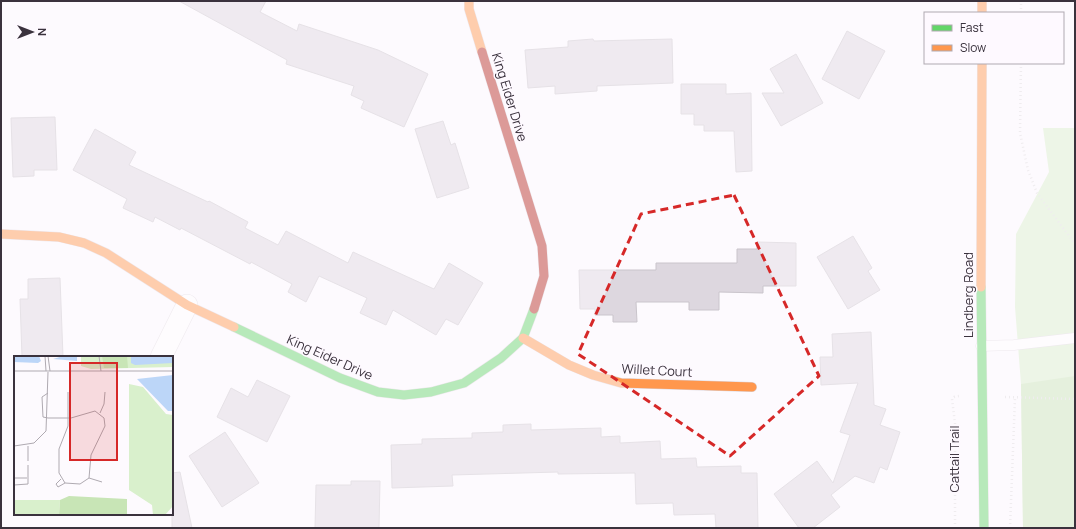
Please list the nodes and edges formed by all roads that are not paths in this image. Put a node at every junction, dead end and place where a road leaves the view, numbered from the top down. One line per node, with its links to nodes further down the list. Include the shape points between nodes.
1 (469, 1): 7 (street, King Eider Drive, via 469,9 542,246 544,276)
2 (982, 1): 3 (street)
3 (982, 12)
4 (982, 64): 9 (street, Lindberg Road)
5 (1, 234): 6 (street, King Eider Drive, via 59,237 84,243 106,253)
6 (187, 305): 7 (street, King Eider Drive, via 340,378 378,392 404,395 431,392 464,383 501,358); 10 (street)
7 (524, 338): 11 (street, Willet Court, via 569,365 620,383)
8 (1075, 338): 9 (lane)
9 (981, 346): 12 (street, Lindberg Road)
10 (162, 356)
11 (752, 387)
12 (984, 528)

